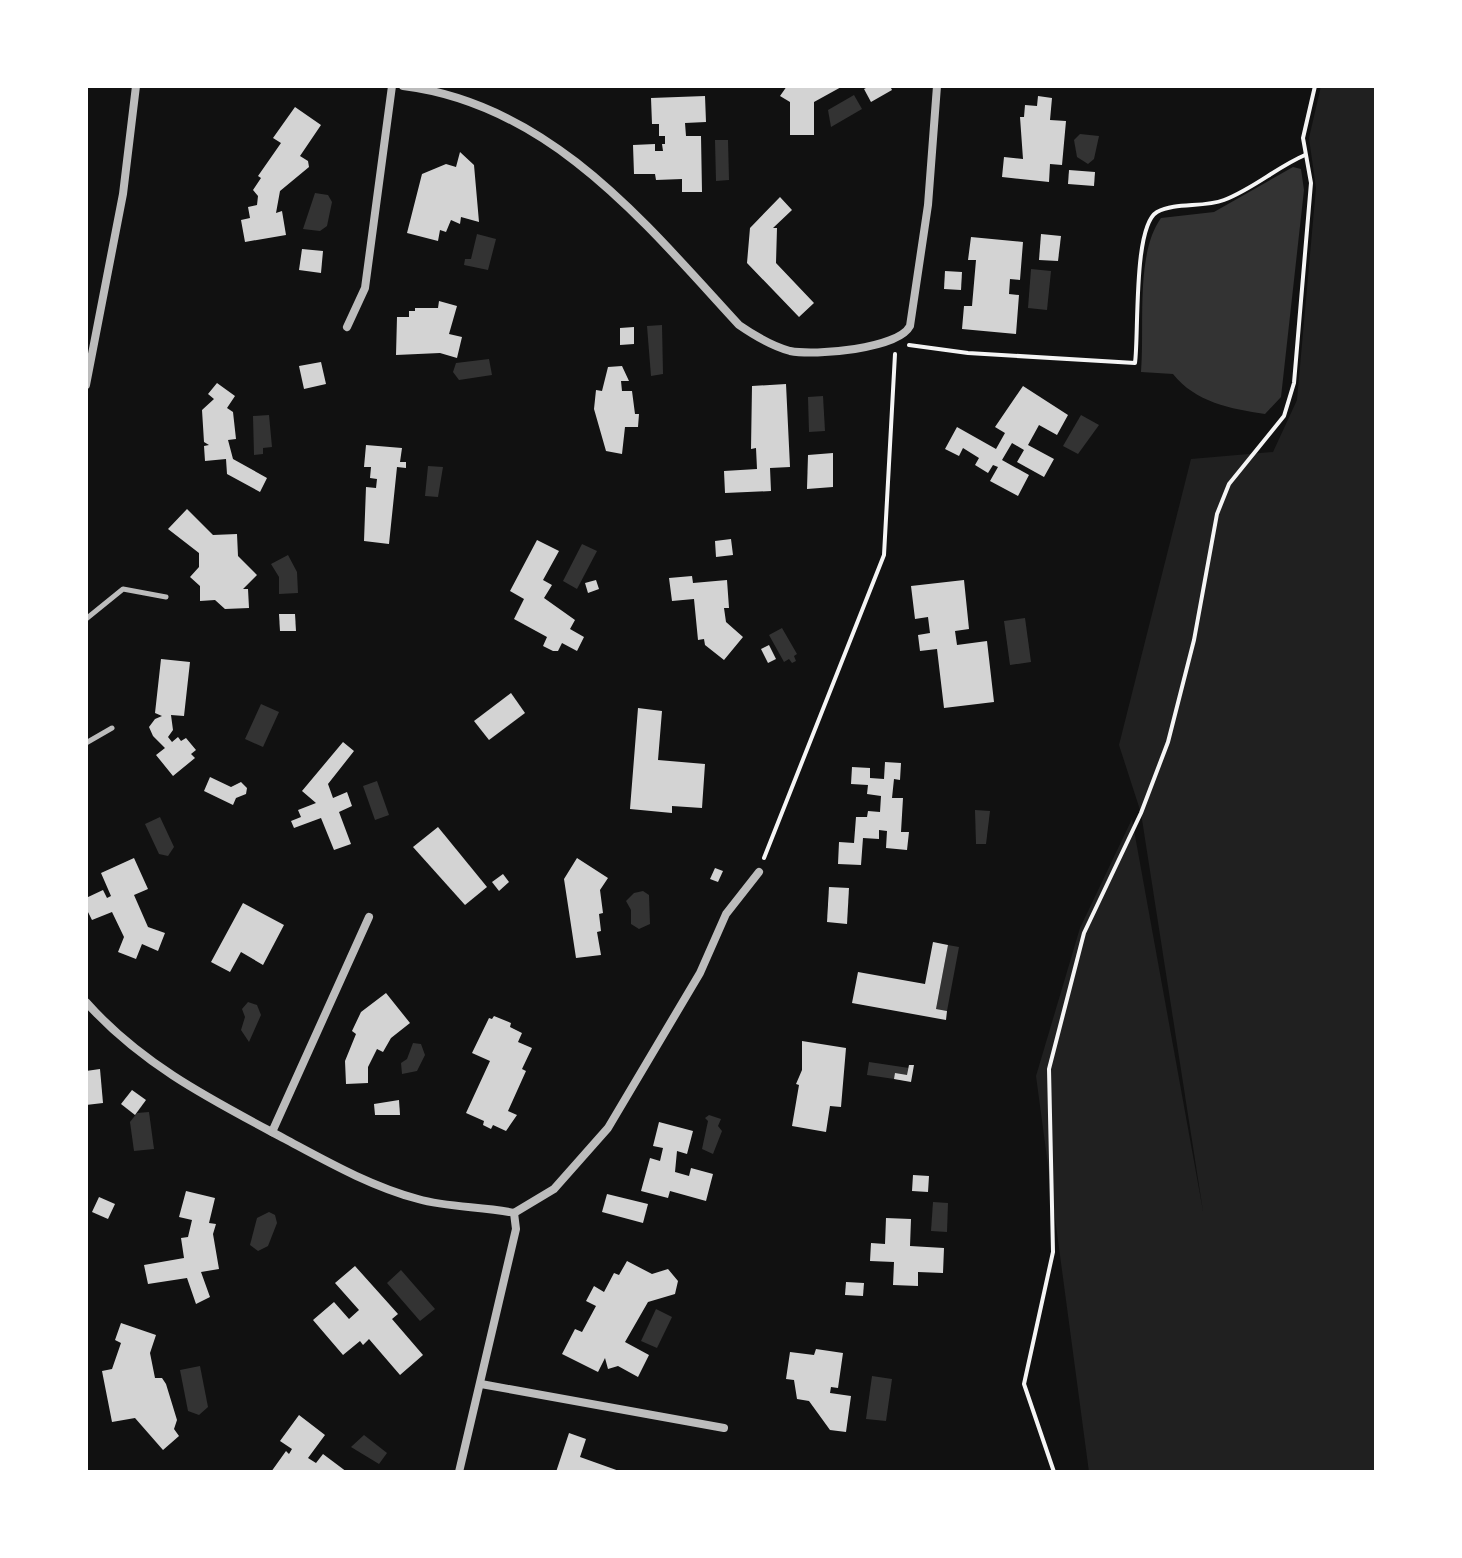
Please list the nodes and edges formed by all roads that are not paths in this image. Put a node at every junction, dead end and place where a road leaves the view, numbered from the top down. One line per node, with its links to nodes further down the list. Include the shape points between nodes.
1 (136, 86): 6 (street, via 123,194)
2 (392, 86): 5 (street, via 365,288)
3 (403, 86): 4 (street, via 473,103 554,143 621,201 739,325 763,341 793,351 900,339 914,315)
4 (937, 86)
5 (347, 327)
6 (86, 385)
7 (166, 597): 8 (lane, via 123,589)
8 (86, 619)
9 (112, 728): 10 (lane)
10 (86, 743)
11 (759, 872): 15 (street, via 726,914 700,973 608,1128 554,1189)
12 (369, 917): 14 (street)
13 (86, 1002): 14 (street, via 159,1069)
14 (272, 1132): 15 (street, via 379,1187 421,1200)
15 (514, 1213): 16 (street, via 516,1229)
16 (481, 1384): 17 (street); 18 (street)
17 (724, 1428)
18 (459, 1472)

